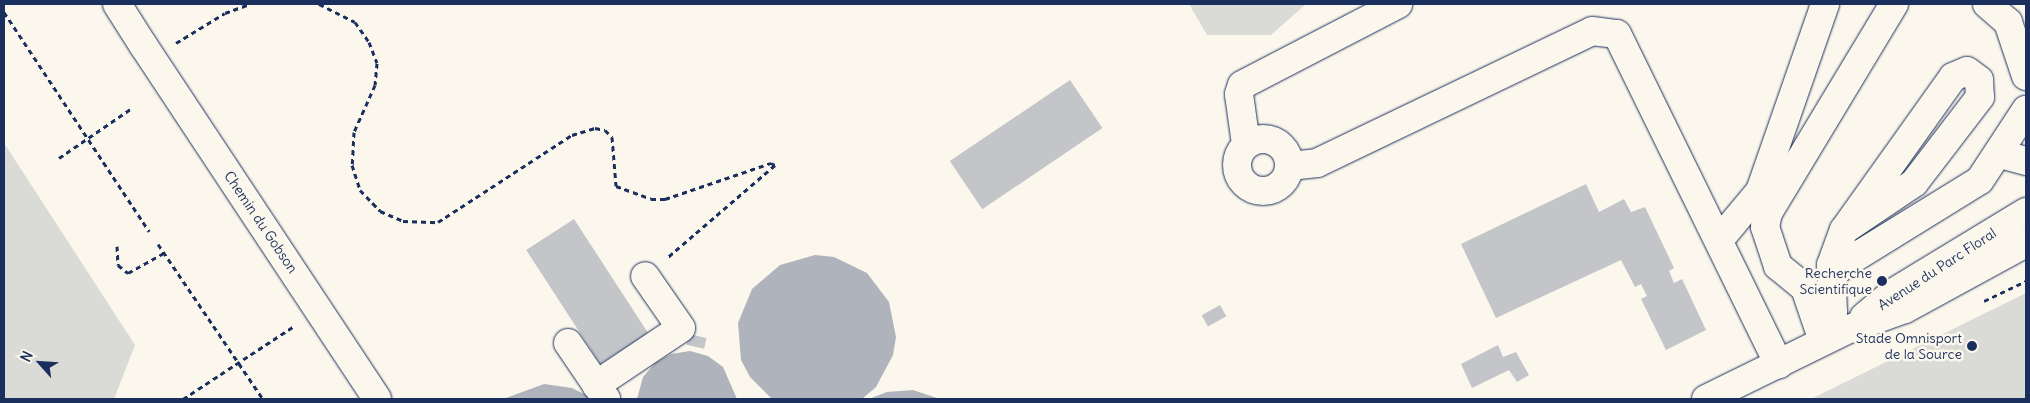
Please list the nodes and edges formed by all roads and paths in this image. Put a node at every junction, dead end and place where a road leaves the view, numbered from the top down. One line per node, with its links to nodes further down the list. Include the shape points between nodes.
1 (117, 4): 38 (main road, Chemin du Gobson)
2 (250, 4): 9 (path)
3 (319, 4): 27 (path, via 355,22 369,42 377,63 375,85 354,132 352,165 360,190 380,211 403,221 438,222 572,135 595,128 605,130 612,137 616,186 651,199 665,199 771,163 775,166)
4 (1398, 4): 14 (main road, via 1242,85 1239,94)
5 (1825, 4): 22 (main road, via 1760,191)
6 (1894, 4): 31 (main road, via 1768,213 1765,228 1778,266 1805,288)
7 (1987, 4): 10 (main road, via 2008,22)
8 (4, 12): 13 (path)
9 (182, 39)
10 (2026, 76)
11 (132, 108): 13 (path)
12 (2026, 110): 15 (main road)
13 (88, 138): 16 (path); 21 (path)
14 (1246, 144): 18 (main road, via 1263,138 1279,144); 18 (main road, via 1236,168 1251,189 1276,188)
15 (2000, 154): 17 (main road); 28 (main road, via 1980,180 1841,266)
16 (59, 158)
17 (2026, 161)
18 (1290, 166): 22 (main road, via 1317,163 1603,29 1617,34 1625,45)
19 (2026, 212): 30 (main road, Avenue du Parc Floral, via 1891,294)
20 (1844, 230): 20 (main road, via 1914,183 1980,97 1978,80 1968,71 1953,77); 28 (main road, via 1834,252)
21 (150, 231)
22 (1720, 239): 34 (main road)
23 (2026, 243): 30 (main road, Avenue du Parc Floral, via 1906,309)
24 (158, 244): 26 (path)
25 (117, 246): 26 (path, via 118,265 128,274)
26 (164, 253): 33 (path)
27 (645, 276): 35 (main road, via 681,328)
28 (1832, 277): 31 (main road, via 1833,312)
29 (294, 326): 33 (path)
30 (1849, 329): 31 (main road, Avenue du Parc Floral)
31 (1824, 341): 34 (main road, Avenue du Parc Floral)
32 (568, 343): 35 (main road)
33 (238, 363): 36 (path); 37 (path)
34 (1779, 364): 39 (main road, Avenue du Parc Floral)
35 (601, 392)
36 (183, 399)
37 (263, 399)
38 (377, 399)
39 (1706, 399)

